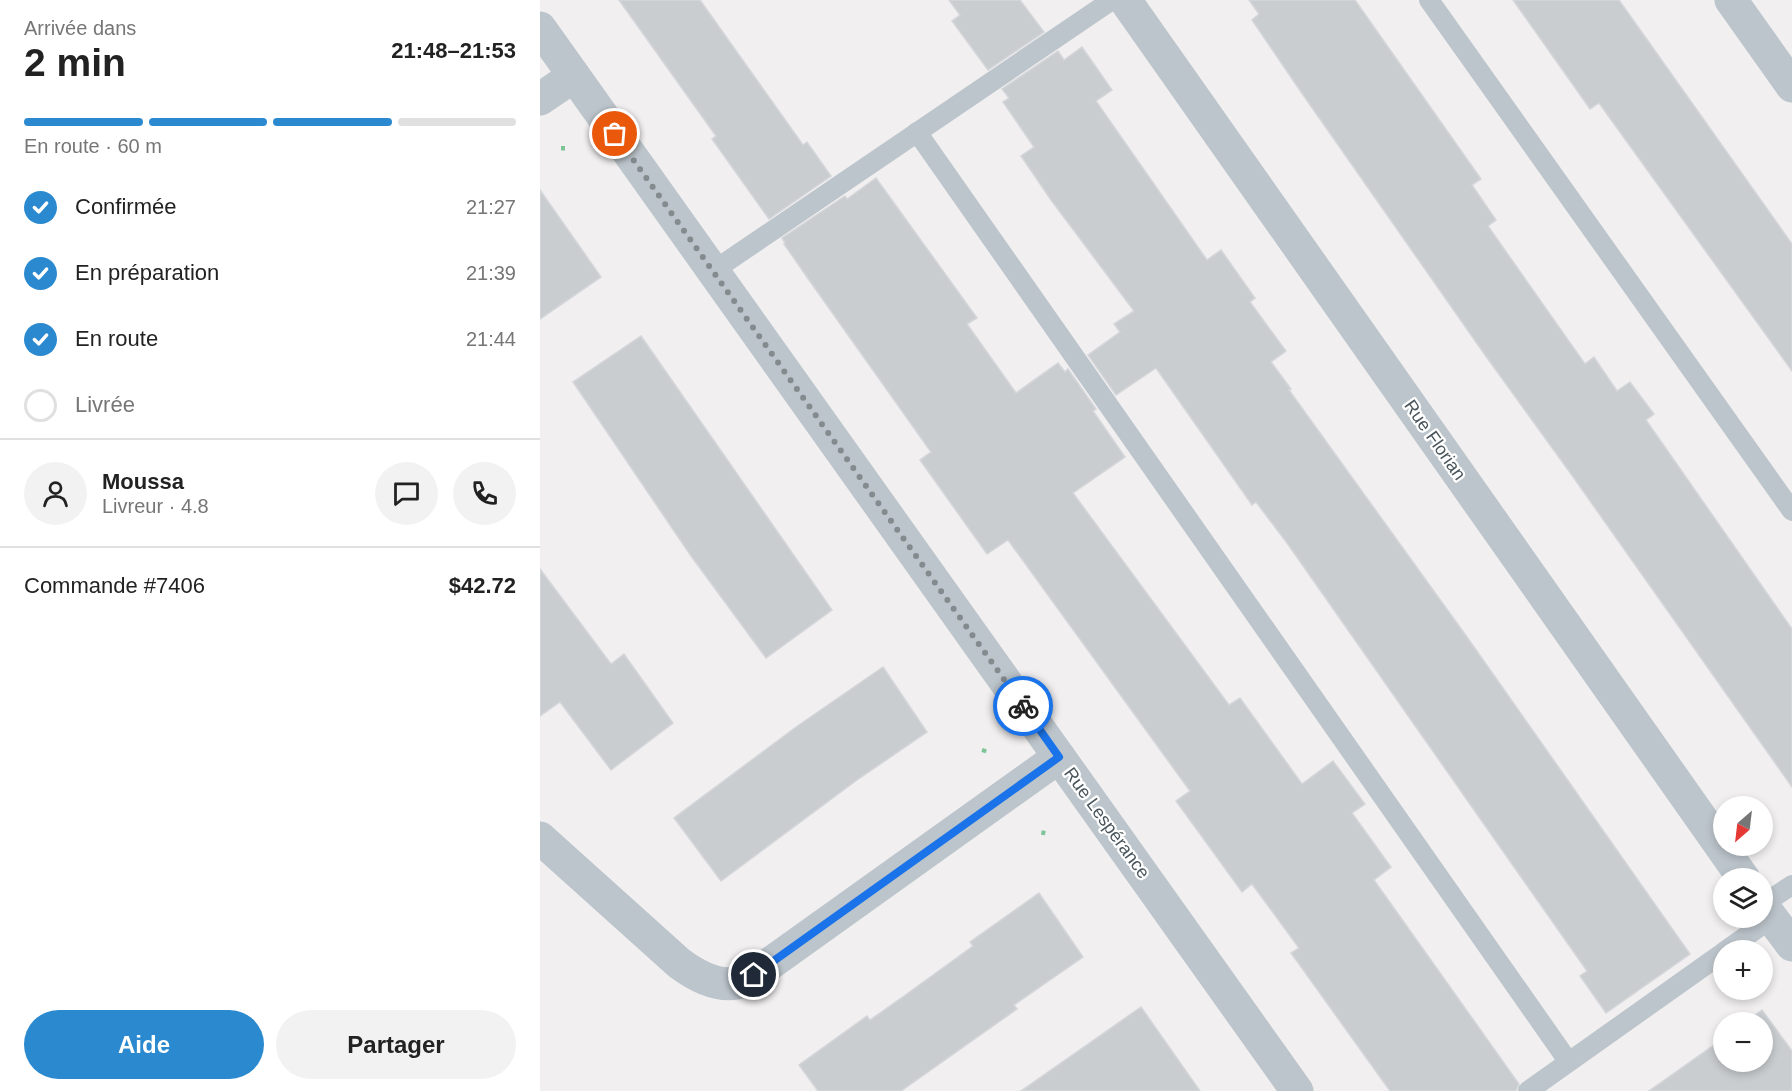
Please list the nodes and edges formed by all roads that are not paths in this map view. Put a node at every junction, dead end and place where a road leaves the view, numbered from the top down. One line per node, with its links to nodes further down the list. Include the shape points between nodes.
1 (1112, 0): 9 (lane)
2 (1125, 0): 14 (street, Rue Florian)
3 (1429, 0): 11 (lane)
4 (1731, 0): 7 (street)
5 (540, 28): 6 (street, Rue Lespérance)
6 (574, 76): 8 (street); 10 (street, Rue Lespérance)
7 (1792, 86)
8 (540, 99)
9 (917, 132): 10 (lane); 22 (lane)
10 (712, 271): 12 (street, Rue Lespérance)
11 (1792, 511)
12 (1059, 757): 13 (street, via 754,975 737,983 697,976 679,963); 23 (street, Rue Lespérance)
13 (540, 838)
14 (1736, 868)
15 (1792, 885): 16 (lane)
16 (1773, 903)
17 (1773, 919): 20 (street)
18 (1747, 928): 19 (lane)
19 (1735, 940)
20 (1792, 945)
21 (1713, 959): 22 (lane)
22 (1568, 1062): 24 (lane)
23 (1297, 1091)
24 (1528, 1091)

